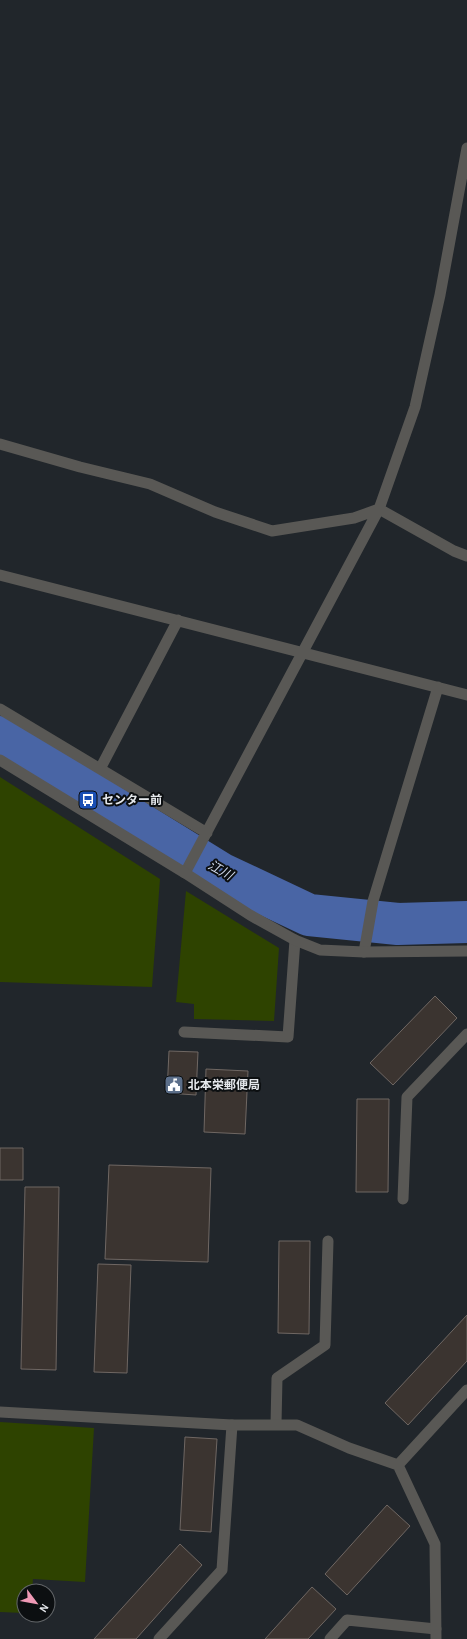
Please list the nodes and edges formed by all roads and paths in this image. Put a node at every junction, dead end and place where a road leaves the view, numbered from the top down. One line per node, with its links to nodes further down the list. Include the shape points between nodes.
1 (467, 148): 3 (street, via 440,295 414,407)
2 (0, 444): 3 (street, via 150,484 215,512 272,530 354,518)
3 (379, 509): 4 (street); 7 (street)
4 (467, 556)
5 (0, 575): 6 (street)
6 (178, 620): 7 (street); 12 (street)
7 (303, 652): 8 (street); 13 (street)
8 (438, 687): 9 (street); 17 (street, via 373,901)
9 (467, 695)
10 (0, 709): 12 (street)
11 (0, 760): 14 (street)
12 (100, 769): 13 (street)
13 (207, 833): 14 (street)
14 (185, 873): 15 (street, via 250,915)
15 (295, 940): 17 (street, via 320,950); 18 (street, via 288,1037)
16 (467, 951): 17 (street)
17 (364, 952)
18 (184, 1032)
19 (467, 1034): 20 (street, via 407,1097)
20 (403, 1199)
21 (328, 1241): 24 (street, via 325,1345 277,1378)
22 (467, 1390): 26 (street)
23 (0, 1412): 25 (street)
24 (276, 1424): 25 (street); 26 (street, via 297,1425 349,1448)
25 (232, 1425): 28 (street, via 222,1570)
26 (398, 1465): 27 (street, via 435,1544)
27 (436, 1634): 29 (street, via 347,1620)
28 (159, 1639)
29 (330, 1639)

